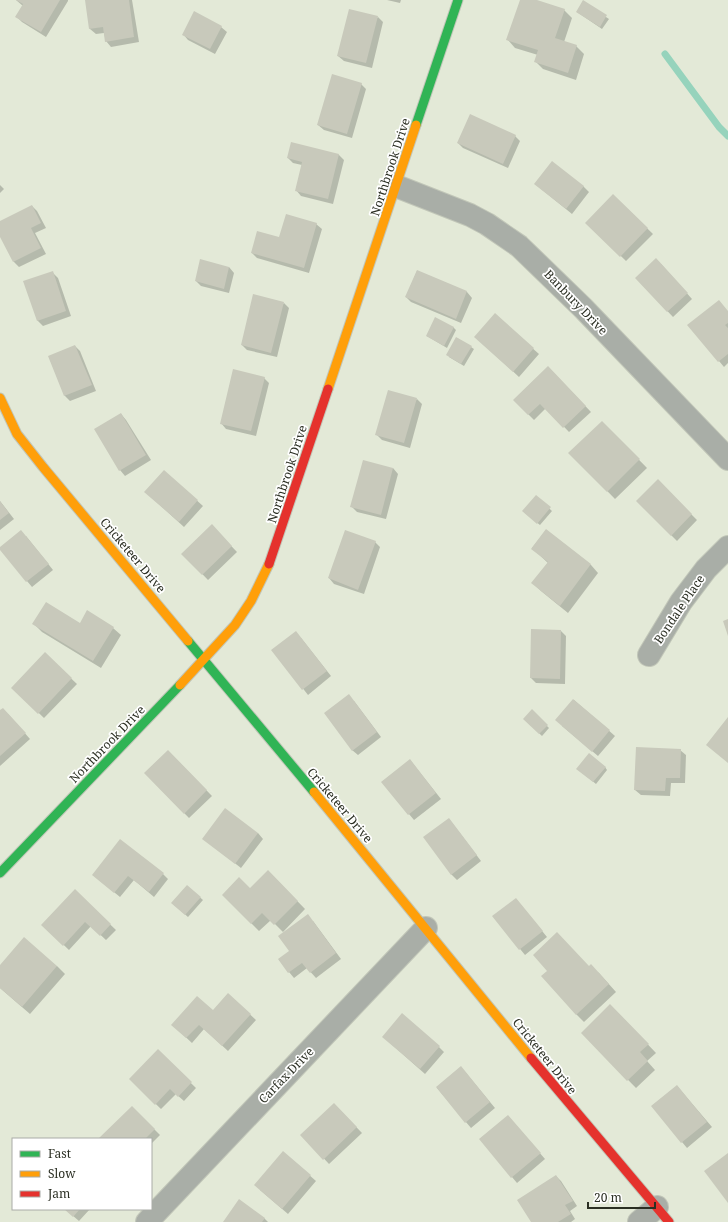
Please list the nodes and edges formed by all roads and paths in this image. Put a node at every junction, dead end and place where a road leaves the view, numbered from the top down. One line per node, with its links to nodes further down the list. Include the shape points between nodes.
1 (458, 0): 2 (street, Northbrook Drive)
2 (396, 186): 4 (street, Banbury Drive, via 470,215 519,246); 7 (street, Northbrook Drive, via 274,554 257,591 235,626)
3 (0, 398): 7 (street, Cricketeer Drive, via 18,434 43,467)
4 (728, 459)
5 (728, 547): 6 (street, Bondale Place, via 706,569 681,602)
6 (649, 655)
7 (204, 660): 8 (street, Northbrook Drive); 9 (street, Cricketeer Drive)
8 (0, 874)
9 (426, 928): 10 (street, Cricketeer Drive); 11 (street, Carfax Drive)
10 (663, 1215): 12 (street)
11 (147, 1222)
12 (640, 1222)

